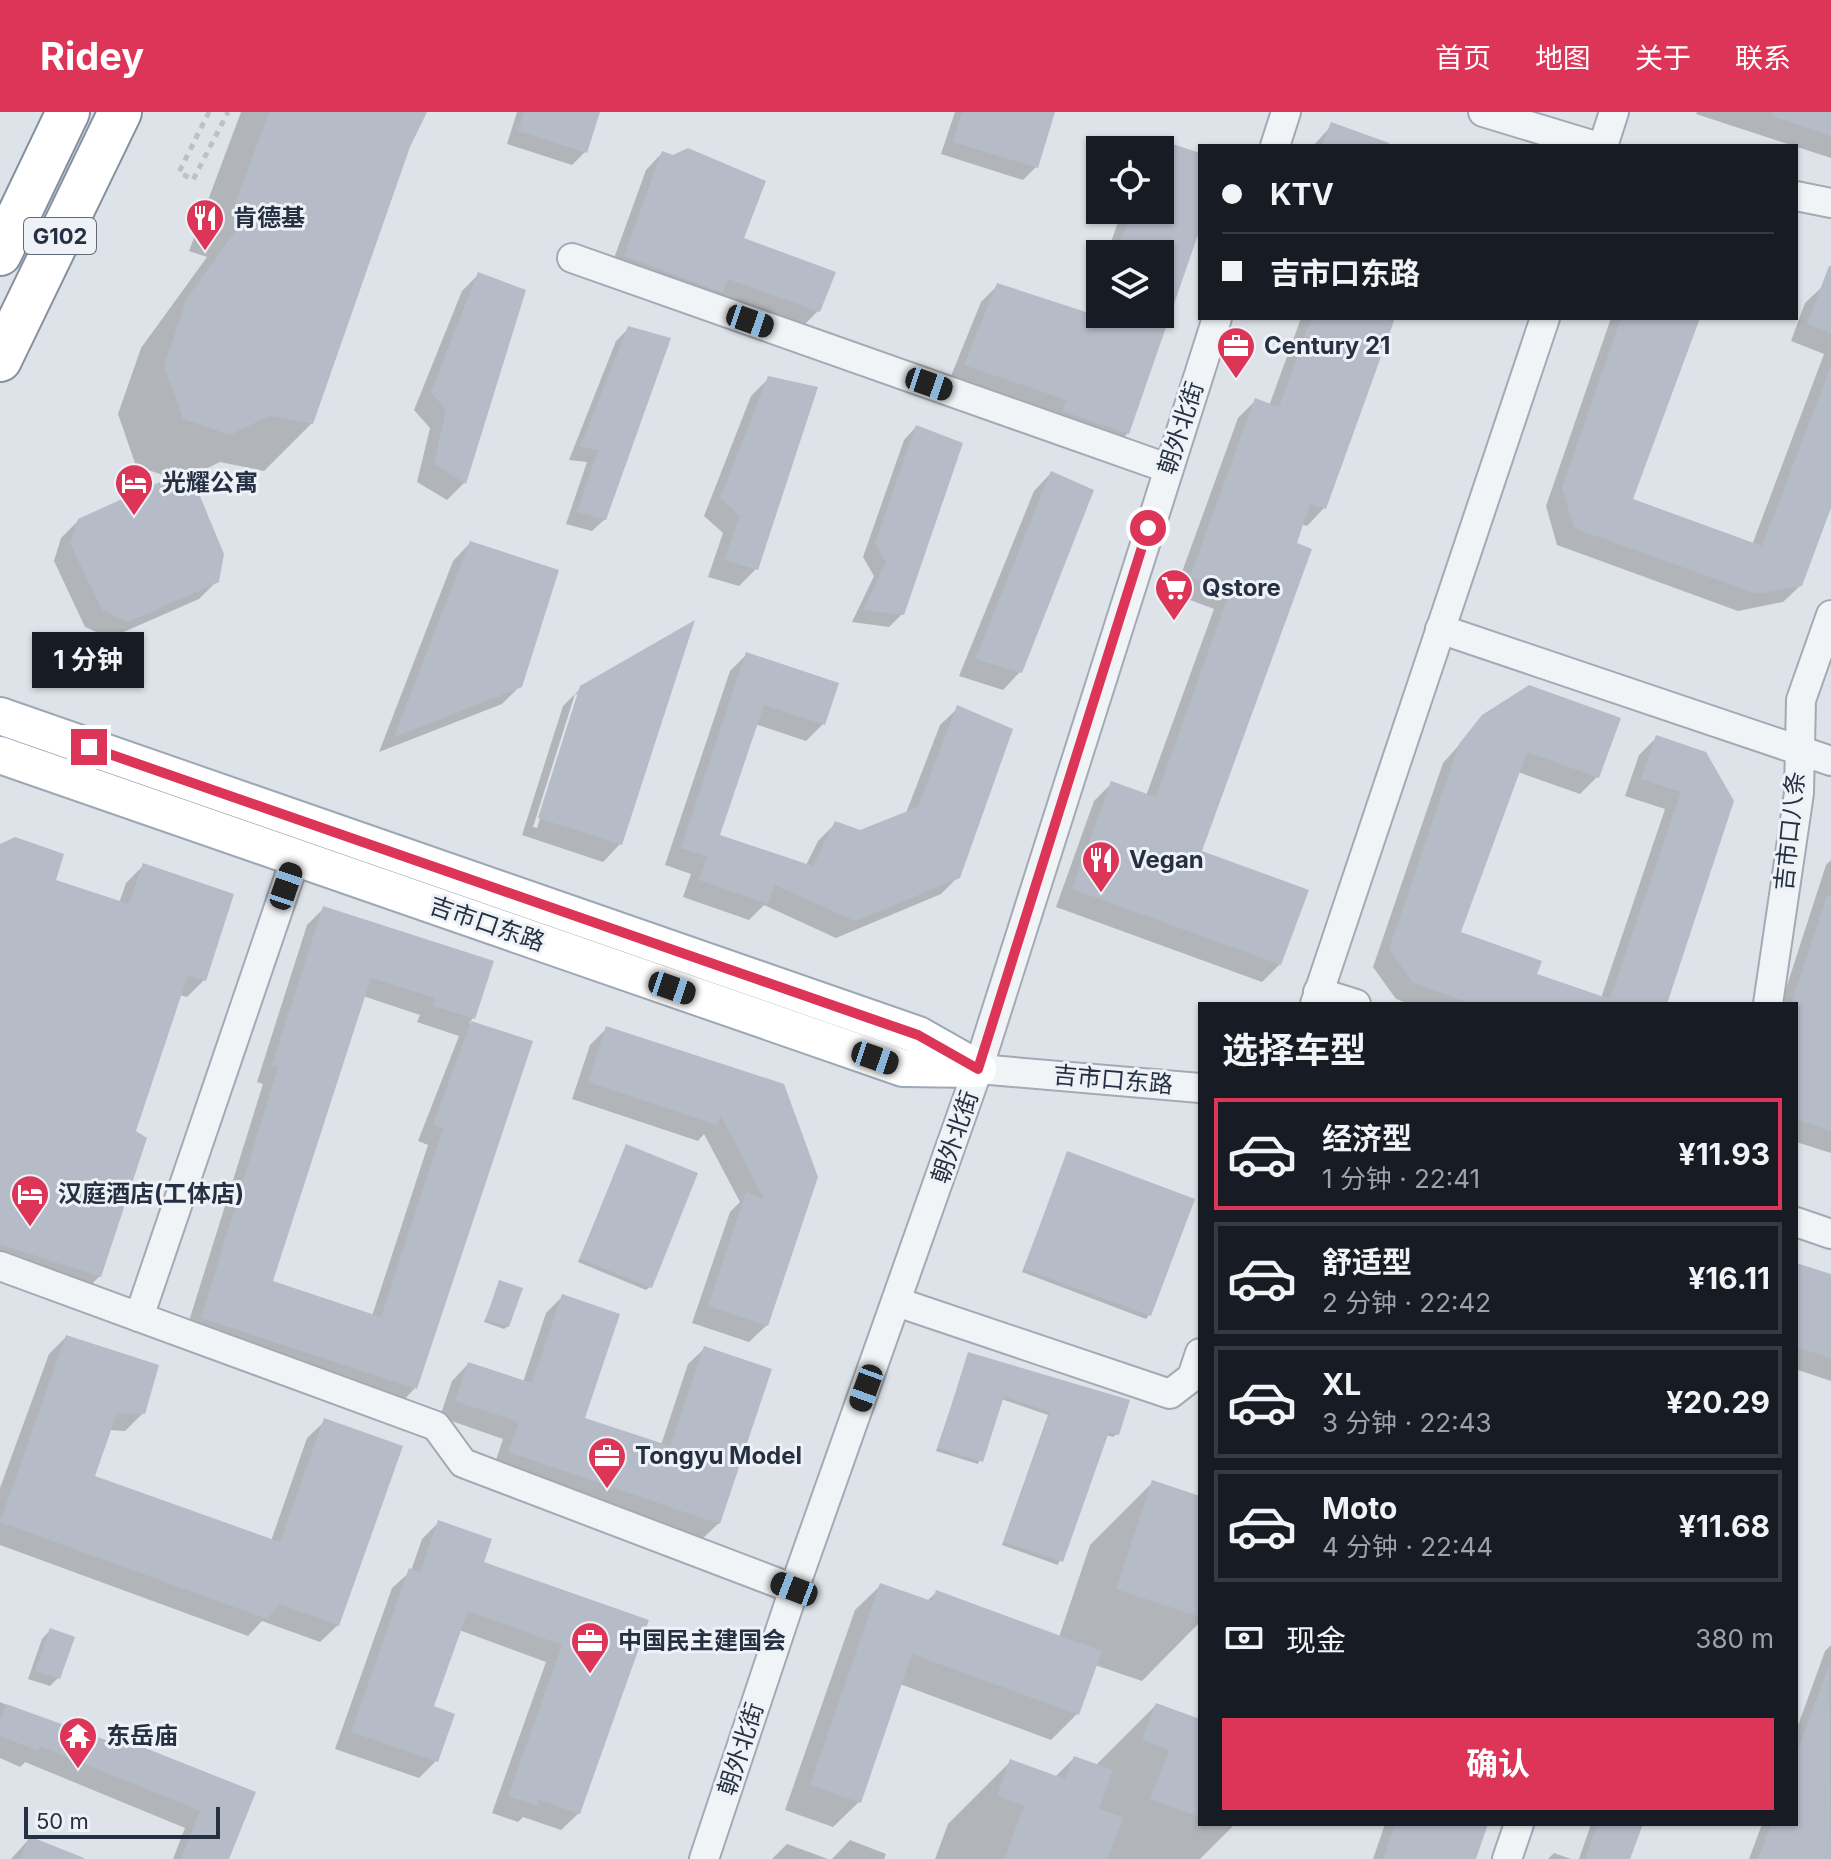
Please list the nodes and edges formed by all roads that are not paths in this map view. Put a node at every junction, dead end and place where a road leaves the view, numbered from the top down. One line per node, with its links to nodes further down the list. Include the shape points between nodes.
1 (68, 112): 11 (highway, G102)
2 (120, 112): 15 (highway, G102)
3 (1286, 112): 6 (street)
4 (1483, 112): 7 (street)
5 (1614, 112): 8 (street)
6 (1276, 144)
7 (1588, 144)
8 (1604, 144)
9 (1798, 196): 10 (street)
10 (1831, 203)
11 (0, 254)
12 (572, 258): 16 (street)
13 (1216, 320): 16 (street, 朝外北街)
14 (1544, 320): 18 (street)
15 (0, 360)
16 (1167, 468): 27 (street, 朝外北街)
17 (1831, 615): 20 (street, 吉市口八条, via 1801,700)
18 (1440, 629): 20 (street); 24 (street)
19 (0, 716): 27 (main road, 吉市口东路, via 918,1035)
20 (1798, 750): 22 (street); 26 (street, 吉市口八条, via 1799,793)
21 (0, 755): 23 (main road, 吉市口东路)
22 (1831, 761)
23 (296, 857): 27 (main road, 吉市口东路, via 903,1068); 33 (street)
24 (1316, 998): 25 (street)
25 (1343, 1002)
26 (1768, 1002)
27 (978, 1069): 28 (street, 吉市口东路); 32 (street, 朝外北街)
28 (1198, 1088)
29 (1798, 1223): 30 (street)
30 (1831, 1234)
31 (0, 1266): 33 (street)
32 (897, 1302): 34 (street, via 1170,1394 1192,1377); 35 (street, 朝外北街)
33 (139, 1317): 35 (street, via 436,1426 463,1463)
34 (1198, 1359)
35 (794, 1589): 37 (street, 朝外北街)
36 (1518, 1826): 38 (street)
37 (704, 1859)
38 (1507, 1859)

